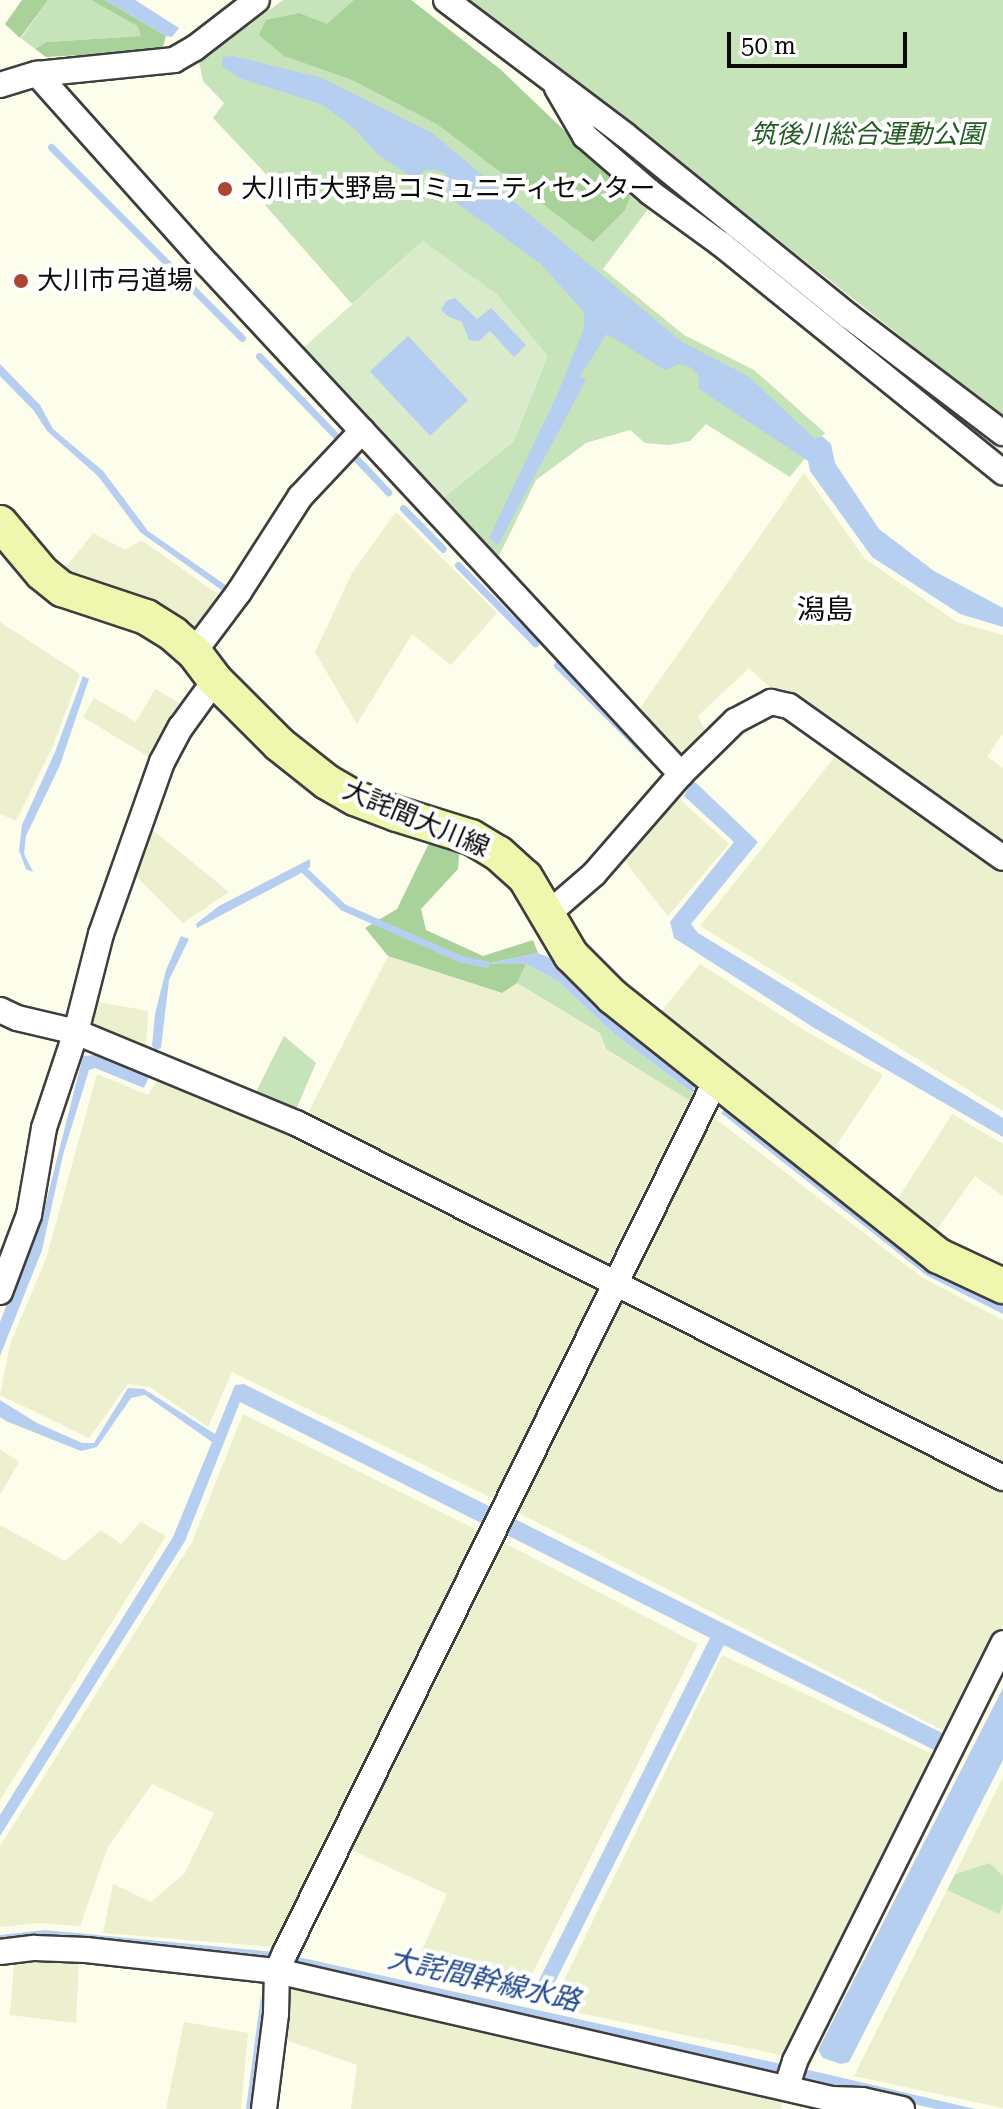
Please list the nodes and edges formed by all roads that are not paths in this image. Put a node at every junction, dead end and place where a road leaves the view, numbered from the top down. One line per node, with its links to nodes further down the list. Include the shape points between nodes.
1 (257, 0): 3 (street, via 174,60)
2 (446, 0): 4 (street)
3 (37, 74): 5 (street); 6 (street)
4 (554, 82): 7 (street); 8 (street, via 585,136)
5 (0, 85)
6 (362, 431): 10 (street, via 300,497); 12 (street)
7 (1003, 433)
8 (1003, 472)
9 (0, 523): 10 (main road, 大詫間大川線, via 62,589 146,617)
10 (194, 652): 11 (main road, 大詫間大川線)
11 (215, 680): 14 (main road, 大詫間大川線, via 279,744 327,782 355,798 471,837 498,853 525,877); 16 (street, via 162,762 101,934)
12 (681, 774): 13 (street, via 735,721 771,702 789,706); 14 (street, via 594,874)
13 (1003, 858)
14 (549, 913): 17 (main road, 大詫間大川線, via 571,955 613,997)
15 (0, 1010): 16 (street)
16 (76, 1032): 18 (street, via 296,1123); 20 (street, via 44,1128 29,1215)
17 (717, 1078): 18 (street); 19 (main road, 大詫間大川線, via 939,1256)
18 (616, 1284): 21 (street); 24 (street)
19 (1003, 1286)
20 (0, 1292)
21 (1003, 1478)
22 (1003, 1643): 25 (street)
23 (0, 1952): 24 (street, via 35,1948)
24 (281, 1962): 25 (street); 27 (street)
25 (787, 2086): 26 (street)
26 (834, 2104): 28 (street, via 862,2100)
27 (264, 2109)
28 (902, 2109)

